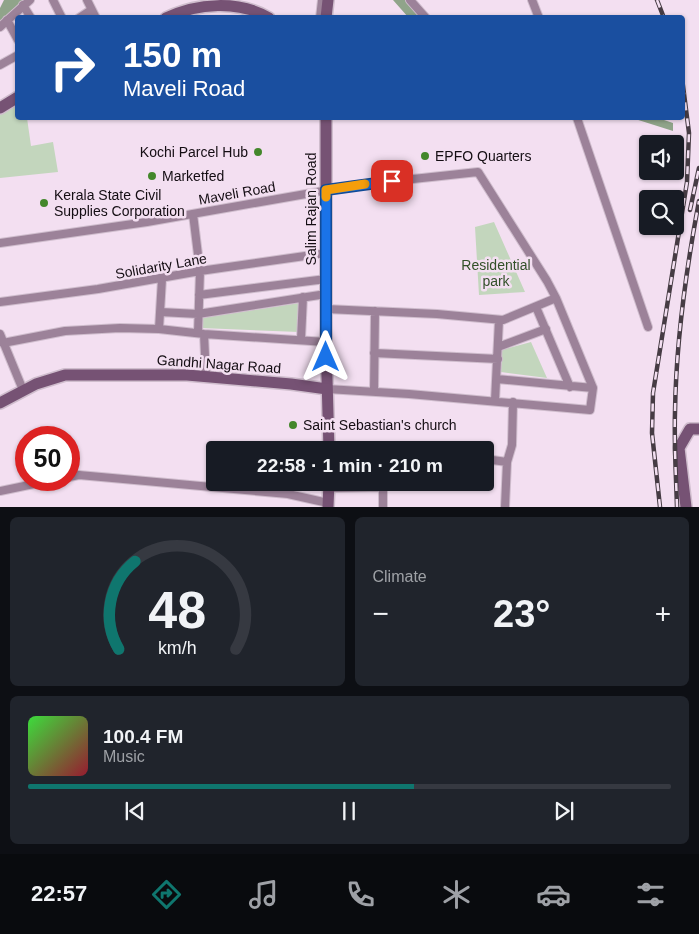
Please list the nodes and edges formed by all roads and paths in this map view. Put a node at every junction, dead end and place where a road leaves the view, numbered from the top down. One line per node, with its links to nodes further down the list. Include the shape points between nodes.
1 (53, 0): 10 (street)
2 (87, 0): 8 (street)
3 (322, 0): 15 (street)
4 (328, 0): 16 (street)
5 (410, 0): 17 (street)
6 (532, 0): 18 (street)
7 (27, 2): 9 (street); 19 (street)
8 (91, 10): 11 (street); 12 (street)
9 (30, 15)
10 (60, 15)
11 (83, 15)
12 (94, 15)
13 (174, 15): 14 (street, via 198,6 219,4 238,5)
14 (265, 15)
15 (320, 15)
16 (326, 15)
17 (423, 15)
18 (538, 15)
19 (7, 20): 20 (street); 21 (street)
20 (0, 28)
21 (15, 35)
22 (15, 56): 23 (street)
23 (1, 62)
24 (15, 100): 25 (street)
25 (0, 108)
26 (326, 120): 28 (street, Salim Rajan Road)
27 (578, 120): 46 (street)
28 (326, 190): 29 (street, Maveli Road); 31 (street, Salim Rajan Road); 38 (street, Maveli Road, via 478,172)
29 (193, 214): 30 (street, Maveli Road); 32 (street)
30 (0, 243)
31 (326, 253): 32 (street, Solidarity Lane); 34 (street, Salim Rajan Road)
32 (200, 271): 33 (street, Solidarity Lane); 36 (street)
33 (162, 279): 39 (street, Solidarity Lane); 43 (street)
34 (326, 279): 35 (street, Salim Rajan Road); 36 (street)
35 (326, 294): 37 (street); 41 (street, Salim Rajan Road)
36 (199, 295): 44 (street)
37 (303, 297): 44 (street); 51 (street)
38 (556, 298): 40 (street); 60 (street)
39 (0, 302)
40 (536, 307): 45 (street); 48 (street)
41 (326, 309): 42 (street); 52 (street, Salim Rajan Road)
42 (375, 311): 45 (street); 55 (street)
43 (160, 312): 44 (street); 47 (street)
44 (198, 314): 49 (street)
45 (499, 320): 54 (street)
46 (648, 327)
47 (159, 328): 49 (street); 53 (street, via 65,331)
48 (546, 329): 54 (street); 59 (street)
49 (201, 333): 51 (street); 57 (street)
50 (0, 334): 53 (street)
51 (302, 340): 52 (street)
52 (326, 342): 61 (street, Salim Rajan Road)
53 (3, 343): 62 (street)
54 (498, 347): 56 (street)
55 (374, 353): 56 (street); 63 (street)
56 (498, 359): 58 (street)
57 (206, 377): 61 (street, Gandhi Nagar Road); 62 (street, Gandhi Nagar Road, via 65,375)
58 (497, 378): 59 (street); 64 (street)
59 (570, 387): 60 (street)
60 (593, 388): 65 (street, Gandhi Nagar Road, via 590,410)
61 (327, 389): 63 (street, Gandhi Nagar Road); 68 (street, Salim Rajan Road)
62 (23, 390): 66 (street, Gandhi Nagar Road)
63 (374, 392): 64 (street, Gandhi Nagar Road)
64 (495, 401): 65 (street, Gandhi Nagar Road)
65 (513, 402): 70 (street, via 512,445)
66 (0, 403)
67 (699, 429): 79 (street, via 690,429 679,448)
68 (328, 441)
69 (494, 460): 70 (street)
70 (507, 462): 78 (street)
71 (80, 475): 76 (street, via 288,494)
72 (15, 488): 73 (street)
73 (0, 491)
74 (329, 491): 76 (street)
75 (383, 491): 77 (street)
76 (328, 505)
77 (383, 506)
78 (505, 506)
79 (686, 506)

